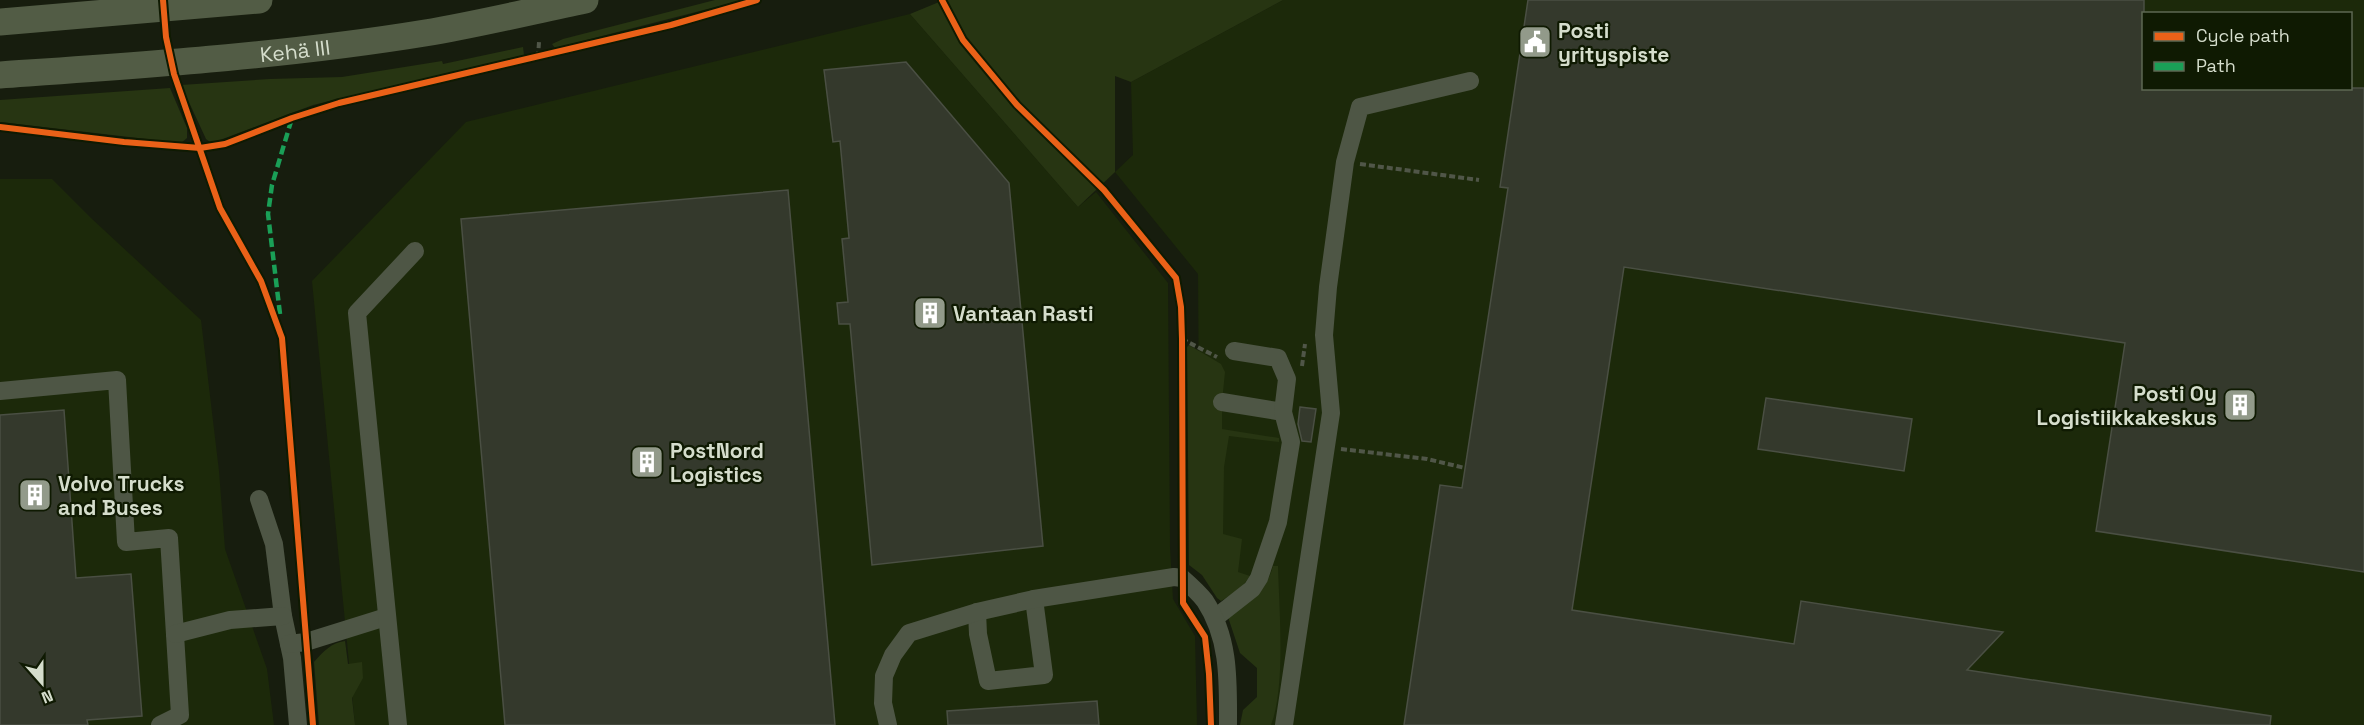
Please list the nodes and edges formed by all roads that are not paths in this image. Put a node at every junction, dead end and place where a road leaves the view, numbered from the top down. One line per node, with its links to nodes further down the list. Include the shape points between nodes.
1 (258, 0): 3 (highway)
2 (585, 0): 4 (highway, Kehä III, via 426,33 214,59)
3 (0, 22)
4 (0, 75)
5 (1470, 81): 24 (street, via 1360,107 1345,162 1328,287 1324,335 1330,413)
6 (415, 251): 15 (street, via 357,313)
7 (1234, 351): 10 (street, via 1278,358 1287,379)
8 (0, 391): 17 (street, via 117,380 126,542 170,538)
9 (1221, 402): 10 (street)
10 (1283, 412): 16 (street, via 1292,442 1278,522 1252,589)
11 (259, 499): 14 (street, via 274,544)
12 (1034, 599): 13 (street); 13 (street, via 1044,675 988,681); 16 (street, via 1174,577 1182,578 1204,599)
13 (977, 612): 22 (street, via 909,633 884,676 883,703)
14 (283, 616): 17 (street, via 230,620); 18 (street)
15 (386, 617): 18 (street); 21 (street)
16 (1215, 618): 23 (street, via 1225,646)
17 (175, 634): 19 (street, via 180,715)
18 (289, 644): 20 (street)
19 (160, 725)
20 (298, 725)
21 (398, 725)
22 (888, 725)
23 (1228, 725)
24 (1284, 725)

